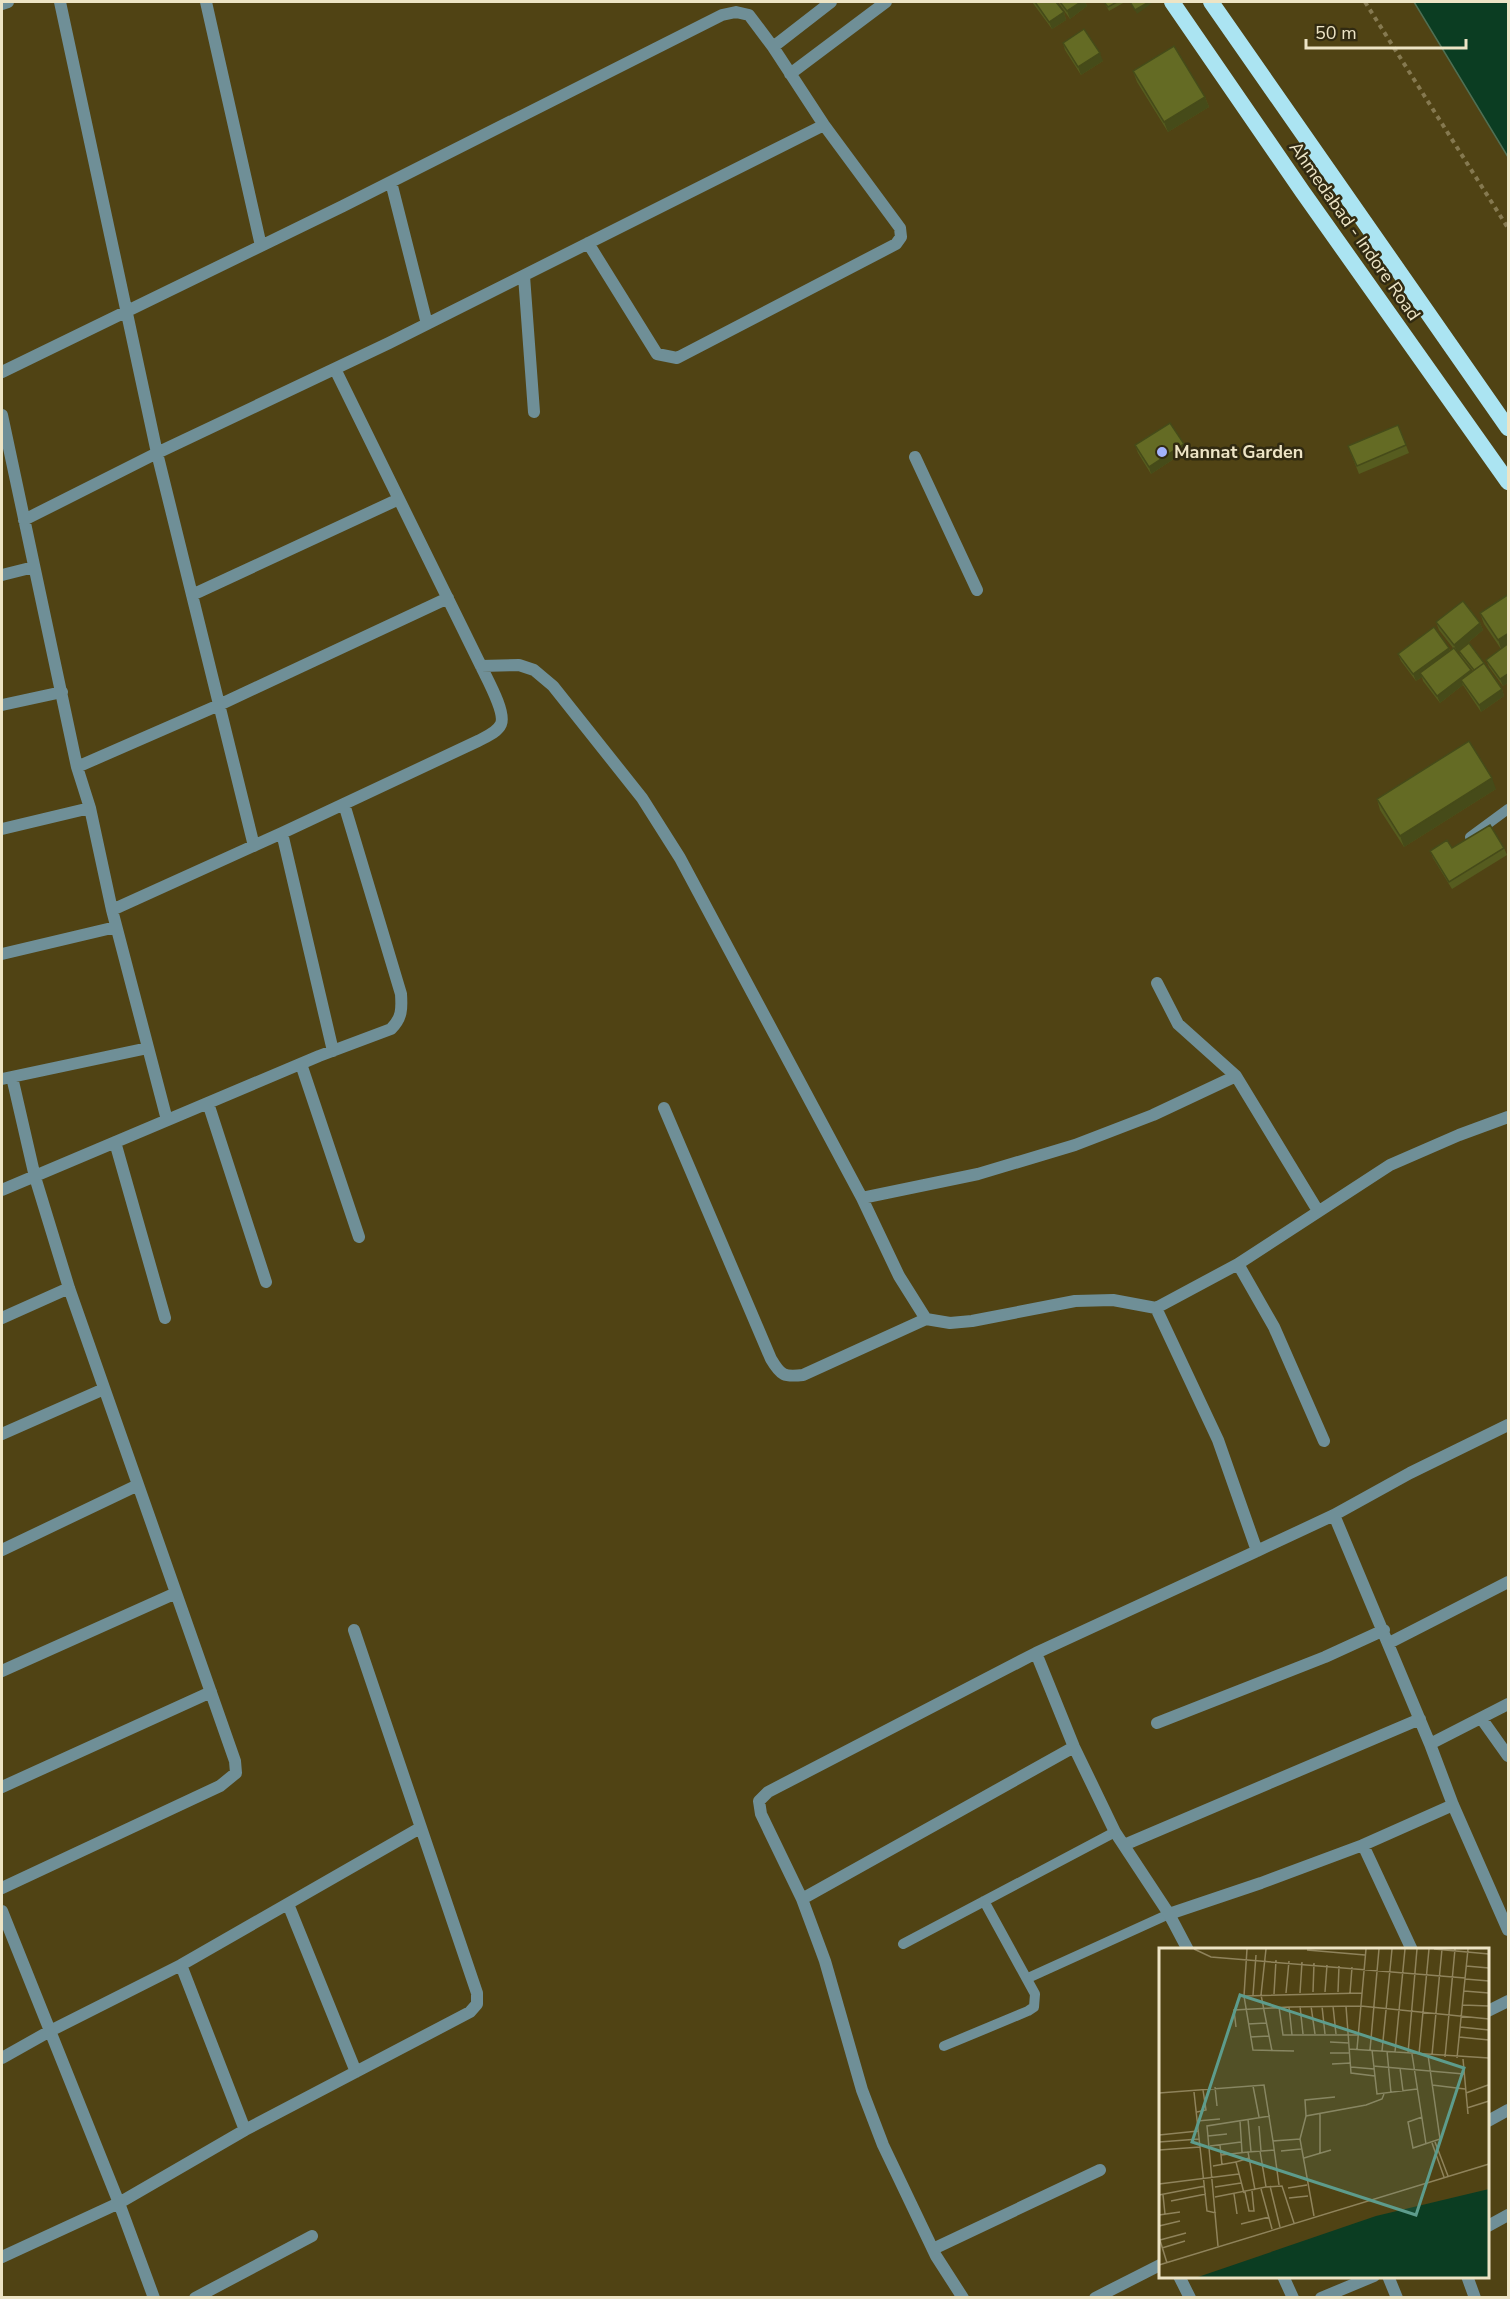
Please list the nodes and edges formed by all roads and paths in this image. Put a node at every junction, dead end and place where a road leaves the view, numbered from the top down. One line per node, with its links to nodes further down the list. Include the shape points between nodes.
1 (8, 2): 9 (street)
2 (60, 2): 18 (street)
3 (206, 2): 16 (street)
4 (831, 2): 10 (street)
5 (885, 2): 11 (street)
6 (1172, 2): 28 (highway, Ahmedabad - Indore Road)
7 (1211, 2): 24 (highway, Ahmedabad - Indore Road)
8 (1365, 2): 14 (path)
9 (2, 4)
10 (773, 47): 11 (street); 13 (street, via 749,15 722,15)
11 (790, 74): 12 (street)
12 (824, 125): 15 (street); 15 (street, via 897,222 901,237 896,244 684,356 669,358 657,354)
13 (391, 182): 16 (street); 19 (street)
14 (1509, 228)
15 (588, 243): 17 (street)
16 (261, 246): 18 (street)
17 (524, 276): 19 (street); 22 (street)
18 (126, 312): 21 (street); 25 (street)
19 (427, 324): 20 (street)
20 (335, 369): 25 (street); 29 (street)
21 (2, 372)
22 (534, 412)
23 (2, 415): 26 (street)
24 (1509, 428)
25 (157, 453): 30 (street); 34 (street)
26 (6, 455): 30 (street)
27 (915, 457): 33 (street)
28 (1509, 482)
29 (399, 499): 34 (street); 35 (street)
30 (24, 520): 31 (street)
31 (34, 567): 32 (street); 37 (street)
32 (2, 575)
33 (977, 590)
34 (192, 595): 39 (street)
35 (448, 598): 36 (street); 39 (street)
36 (482, 666): 41 (street, via 502,715 501,725 494,733); 64 (street, via 519,665 534,670 553,686 642,798 680,858)
37 (62, 692): 38 (street); 40 (street)
38 (2, 705)
39 (219, 705): 40 (street); 47 (street)
40 (77, 768): 42 (street)
41 (344, 804): 45 (street); 53 (street, via 401,994 402,1010 399,1022 391,1029)
42 (90, 808): 44 (street); 48 (street)
43 (1509, 809): 46 (lane)
44 (2, 830)
45 (282, 833): 47 (street); 53 (street)
46 (1470, 837)
47 (254, 846): 48 (street)
48 (112, 910): 49 (street)
49 (116, 927): 50 (street); 52 (street)
50 (2, 954)
51 (1157, 983): 55 (street, via 1178,1024)
52 (148, 1048): 56 (street); 60 (street)
53 (333, 1051): 54 (street)
54 (301, 1064): 57 (street); 66 (street)
55 (1236, 1076): 64 (street, via 1154,1115 1075,1144 978,1174); 65 (street)
56 (7, 1078): 62 (street)
57 (208, 1103): 60 (street); 68 (street)
58 (664, 1108): 73 (street, via 778,1372 803,1375)
59 (1509, 1117): 65 (street, via 1390,1165)
60 (167, 1120): 61 (street)
61 (115, 1142): 62 (street); 72 (street)
62 (35, 1177): 63 (street); 69 (street)
63 (2, 1190)
64 (862, 1198): 73 (street, via 899,1276)
65 (1318, 1211): 67 (street)
66 (359, 1237)
67 (1238, 1264): 70 (street); 77 (street, via 1274,1327)
68 (266, 1282)
69 (69, 1288): 71 (street); 74 (street)
70 (1156, 1308): 73 (street, via 1113,1299 1075,1301 972,1321 950,1323); 81 (street, via 1218,1440)
71 (2, 1318)
72 (165, 1318)
73 (926, 1318)
74 (104, 1389): 76 (street); 78 (street)
75 (1509, 1425): 79 (street)
76 (2, 1434)
77 (1324, 1441)
78 (138, 1485): 80 (street); 83 (street)
79 (1334, 1515): 81 (street); 85 (street)
80 (2, 1550)
81 (1257, 1551): 87 (street)
82 (1509, 1582): 86 (street)
83 (176, 1593): 88 (street); 89 (street)
84 (354, 1630): 99 (street)
85 (1384, 1630): 86 (street); 93 (street)
86 (1389, 1643): 92 (street)
87 (1036, 1653): 95 (street); 104 (street, via 759,1800 761,1814)
88 (2, 1671)
89 (211, 1692): 97 (street); 103 (street, via 236,1773 220,1786)
90 (1509, 1704): 91 (street)
91 (1481, 1718): 94 (street); 96 (street)
92 (1420, 1719): 94 (street); 101 (street)
93 (1157, 1723)
94 (1430, 1744): 98 (street)
95 (1074, 1747): 100 (street); 104 (street)
96 (1509, 1756)
97 (2, 1786)
98 (1453, 1804): 102 (street); 109 (street)
99 (420, 1828): 106 (street); 120 (street, via 477,1993 477,2004 470,2012)
100 (1115, 1832): 101 (street); 105 (lane)
101 (1124, 1845): 108 (street)
102 (1363, 1845): 108 (street); 112 (street)
103 (2, 1888)
104 (802, 1899): 129 (street, via 825,1961 870,2112)
105 (984, 1901): 110 (lane); 114 (lane)
106 (288, 1904): 113 (street); 120 (street)
107 (2, 1911): 117 (street)
108 (1169, 1914): 111 (street); 114 (lane)
109 (1509, 1930)
110 (903, 1944)
111 (1187, 1948)
112 (1411, 1948)
113 (181, 1965): 117 (street); 123 (street)
114 (1028, 1978): 118 (lane, via 1035,1994 1034,2007)
115 (1509, 2001): 116 (street)
116 (1489, 2011)
117 (50, 2031): 119 (street); 125 (street)
118 (944, 2046)
119 (2, 2058)
120 (356, 2072): 123 (street)
121 (1509, 2110): 122 (street)
122 (1489, 2117)
123 (245, 2130): 125 (street)
124 (1100, 2170): 129 (street)
125 (119, 2203): 130 (street); 138 (street)
126 (1509, 2216): 127 (street)
127 (1489, 2226)
128 (312, 2236): 139 (street)
129 (933, 2249): 140 (street)
130 (2, 2257)
131 (1159, 2266): 141 (street)
132 (1180, 2278): 142 (street)
133 (1283, 2278): 143 (street)
134 (1367, 2278): 137 (street)
135 (1388, 2278): 145 (street)
136 (1467, 2278): 146 (street)
137 (1346, 2281): 144 (street)
138 (154, 2298)
139 (195, 2298)
140 (963, 2298)
141 (1095, 2298)
142 (1190, 2298)
143 (1293, 2298)
144 (1321, 2298)
145 (1397, 2298)
146 (1475, 2298)

